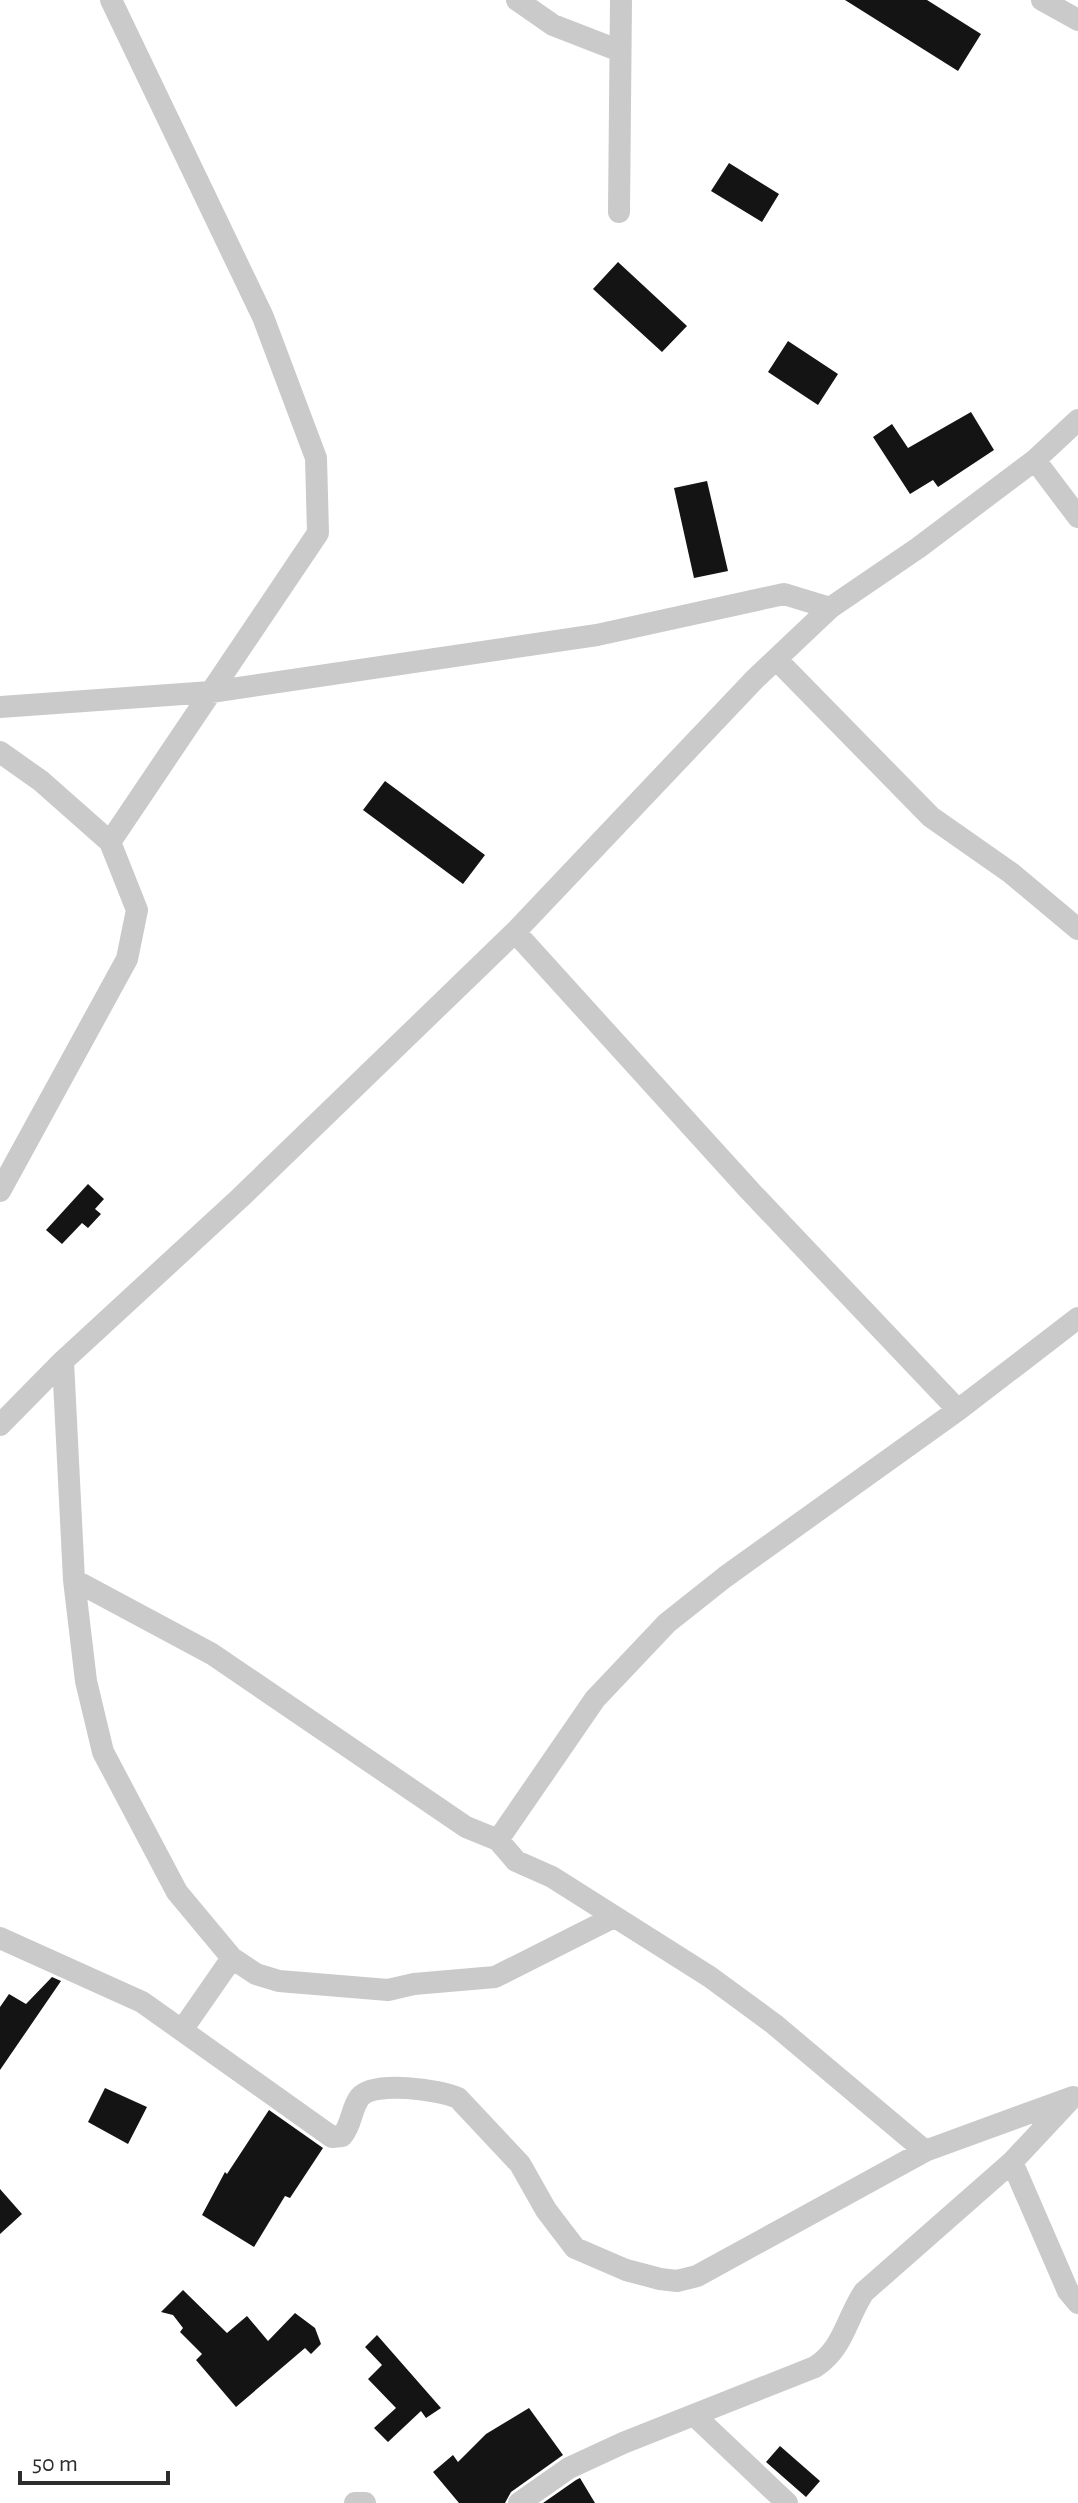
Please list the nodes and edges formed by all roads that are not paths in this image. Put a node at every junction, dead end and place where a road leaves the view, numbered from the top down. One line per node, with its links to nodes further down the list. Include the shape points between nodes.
1 (111, 0): 13 (street, via 263,317 316,458 318,533)
2 (517, 0): 6 (street, via 553,25)
3 (621, 0): 6 (street)
4 (1042, 0): 5 (street)
5 (1078, 20)
6 (620, 51): 7 (street)
7 (619, 212)
8 (1078, 420): 9 (street)
9 (1035, 460): 10 (street); 11 (street)
10 (1078, 517)
11 (830, 608): 12 (street); 13 (street, via 784,594 597,635)
12 (776, 659): 17 (street, via 931,817); 18 (street)
13 (211, 692): 14 (street); 16 (street)
14 (0, 707)
15 (0, 752): 16 (street)
16 (110, 842): 19 (street, via 137,910 134,939)
17 (1078, 929)
18 (515, 932): 21 (street); 22 (street)
19 (0, 1191)
20 (1078, 1318): 22 (street)
21 (63, 1361): 23 (street); 24 (street)
22 (958, 1410): 25 (street, via 667,1623 595,1699)
23 (3, 1415)
24 (74, 1580): 25 (street, via 212,1654 466,1827); 28 (street, via 86,1681 103,1752 177,1892)
25 (498, 1840): 26 (street, via 516,1861)
26 (614, 1917): 28 (street, via 495,1977 388,1990 279,1981); 31 (street, via 774,2024)
27 (0, 1938): 29 (street, via 142,2002)
28 (232, 1958): 29 (street)
29 (182, 2030): 31 (street, via 332,2137 347,2131 367,2092 408,2088 458,2098 520,2164 575,2248 660,2279 697,2276)
30 (1075, 2095): 31 (street); 32 (street)
31 (925, 2151)
32 (1012, 2162): 33 (street); 34 (street, via 864,2292 829,2358)
33 (1078, 2303)
34 (695, 2416): 37 (street, via 569,2468); 38 (street)
35 (355, 2503): 36 (street)
36 (365, 2503)
37 (519, 2503)
38 (787, 2503)

